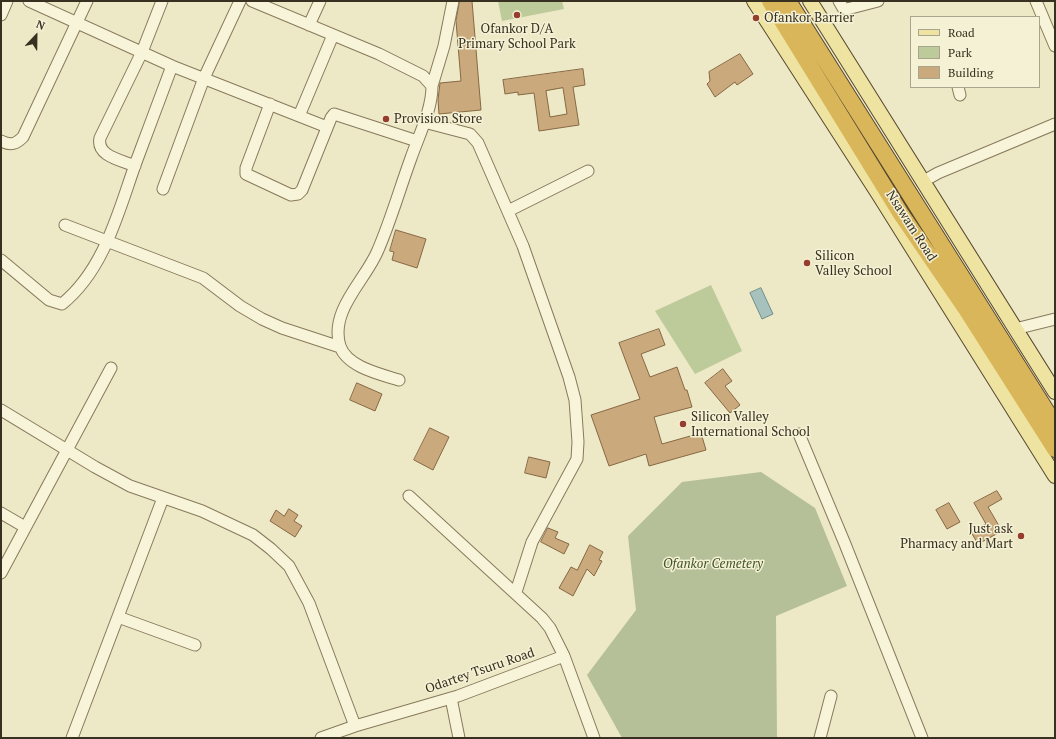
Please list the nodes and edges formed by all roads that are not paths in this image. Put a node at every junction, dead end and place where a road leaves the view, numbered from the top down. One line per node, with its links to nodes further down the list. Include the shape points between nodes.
1 (7, 1): 16 (street)
2 (29, 1): 19 (street)
3 (87, 1): 19 (street)
4 (162, 1): 23 (street)
5 (240, 1): 25 (street)
6 (252, 1): 20 (street)
7 (320, 1): 20 (street)
8 (453, 1): 26 (street, via 447,36)
9 (754, 1): 53 (main road)
10 (770, 1): 52 (highway, Nsawam Road, via 901,214 966,309)
11 (788, 1): 49 (highway, Nsawam Road)
12 (810, 1): 36 (main road)
13 (839, 1): 14 (street, via 843,8 847,9)
14 (878, 1)
15 (1036, 1): 17 (street)
16 (1, 15)
17 (1039, 16)
18 (1040, 18): 22 (street)
19 (77, 23): 23 (street); 32 (street, via 23,137 11,145)
20 (309, 25): 21 (street)
21 (333, 35): 26 (street, via 423,76); 28 (street)
22 (1055, 46)
23 (142, 52): 24 (street); 34 (street, via 99,144 100,150)
24 (172, 66): 25 (street); 34 (street)
25 (204, 78): 27 (street); 37 (street)
26 (432, 86): 29 (street, via 432,96)
27 (270, 104): 28 (street); 31 (street, via 246,174 291,195 302,190)
28 (299, 116): 31 (street)
29 (424, 122): 33 (street); 38 (street, via 470,134 478,143)
30 (1055, 124): 36 (street)
31 (327, 128): 33 (street, via 334,114)
32 (1, 141)
33 (417, 141): 44 (street, via 378,251 342,314 338,333)
34 (135, 166): 40 (street)
35 (588, 171): 38 (street)
36 (922, 182): 43 (main road)
37 (162, 189)
38 (508, 211): 59 (street, via 570,377 576,400 578,442 577,459 532,542)
39 (65, 225): 40 (street)
40 (108, 240): 41 (street, via 88,274 70,298 62,304 49,300); 44 (street, via 202,278 262,319)
41 (1, 260)
42 (1055, 319): 43 (street)
43 (1015, 329): 47 (main road)
44 (340, 347): 46 (street, via 348,358 362,367)
45 (111, 368): 51 (street)
46 (398, 380)
47 (1055, 392)
48 (1, 410): 51 (street)
49 (1055, 425)
50 (799, 434): 71 (street)
51 (67, 449): 55 (street, via 130,486); 57 (street)
52 (1055, 449)
53 (1055, 476)
54 (409, 496): 59 (street)
55 (163, 498): 60 (street); 65 (street, via 202,511 254,535 289,566 309,603)
56 (1, 513): 57 (street)
57 (25, 527): 58 (street)
58 (1, 573)
59 (516, 592): 62 (street, via 550,628)
60 (118, 617): 61 (street); 66 (street)
61 (195, 645)
62 (564, 656): 64 (street, Odartey Tsuru Road); 69 (street)
63 (831, 696): 70 (street)
64 (451, 698): 65 (street, Odartey Tsuru Road); 68 (street)
65 (355, 726): 67 (street, Odartey Tsuru Road)
66 (72, 738)
67 (321, 738)
68 (459, 738)
69 (594, 738)
70 (820, 738)
71 (922, 738)

